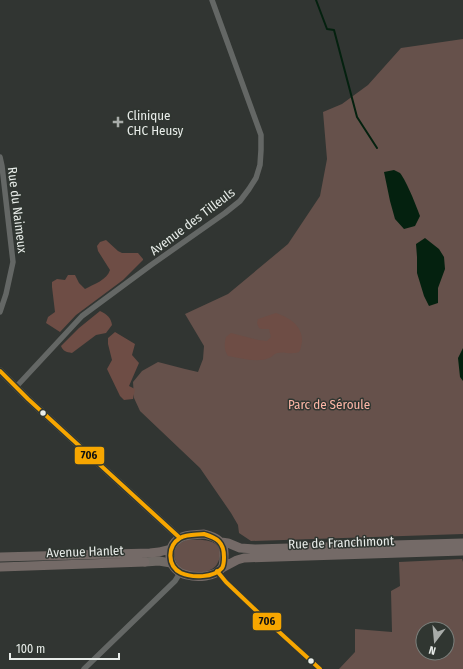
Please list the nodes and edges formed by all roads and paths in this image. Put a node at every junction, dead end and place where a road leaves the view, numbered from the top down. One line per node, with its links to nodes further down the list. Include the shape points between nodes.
1 (212, 0): 5 (street, Avenue des Tilleuls, via 261,135 260,165 256,178 240,201 225,213 82,316)
2 (0, 157): 3 (street, Rue du Naimeux, via 13,262)
3 (0, 312)
4 (0, 371): 5 (street)
5 (16, 387): 6 (street)
6 (180, 538): 7 (highway, via 204,534); 9 (highway)
7 (221, 542): 8 (highway, Rue de Franchimont, via 240,548 255,549); 15 (highway, via 225,554)
8 (463, 543)
9 (171, 549): 11 (highway, Avenue Hanlet, via 150,553); 13 (highway)
10 (463, 550): 15 (highway, Rue de Franchimont, via 244,558)
11 (0, 557)
12 (146, 562): 13 (main road, Avenue Hanlet); 14 (highway, Avenue Hanlet)
13 (171, 564): 16 (highway)
14 (0, 567)
15 (219, 570): 16 (highway, via 201,576); 18 (street, via 226,582 251,607)
16 (180, 573): 17 (street, via 175,581)
17 (84, 669)
18 (320, 669)

